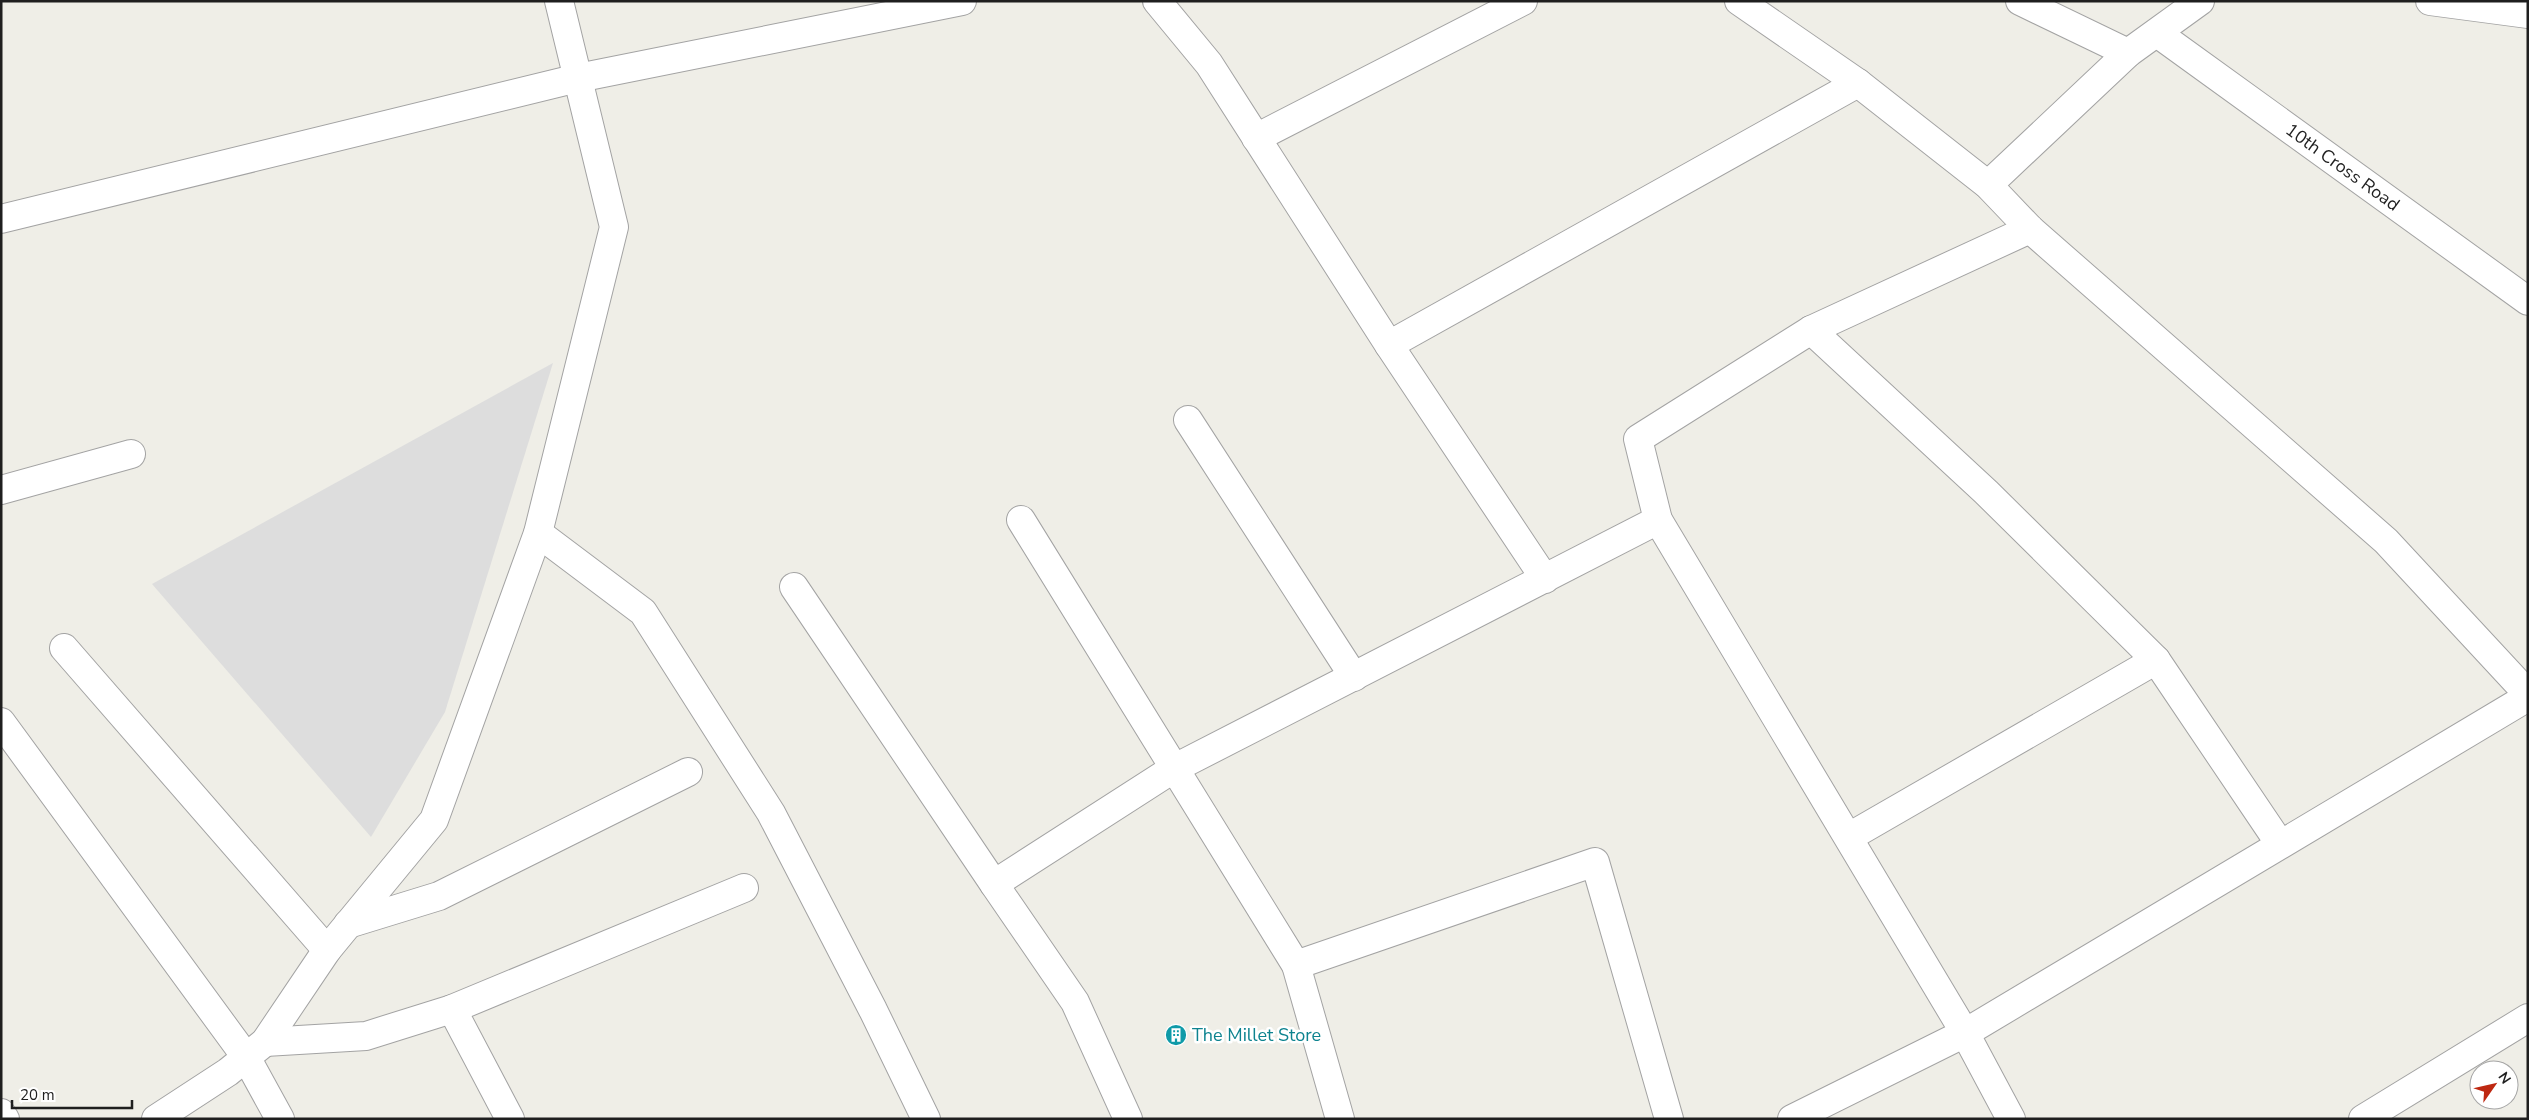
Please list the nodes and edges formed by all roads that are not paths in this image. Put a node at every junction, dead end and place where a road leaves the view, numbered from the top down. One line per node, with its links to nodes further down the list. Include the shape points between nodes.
1 (559, 1): 14 (street)
2 (962, 1): 14 (street)
3 (1158, 1): 16 (street, via 1209,64)
4 (1523, 1): 16 (street)
5 (1738, 1): 15 (street)
6 (2020, 1): 13 (street)
7 (2200, 1): 12 (street)
8 (2430, 1): 9 (street)
9 (2500, 11): 10 (street); 11 (street)
10 (2528, 14)
11 (2528, 31)
12 (2157, 33): 13 (street); 20 (street, 10th Cross Road)
13 (2128, 53): 17 (street)
14 (578, 78): 18 (street); 28 (street, via 614,227)
15 (1858, 83): 17 (street); 22 (street)
16 (1256, 138): 22 (street)
17 (1988, 185): 19 (street)
18 (1, 220)
19 (2030, 229): 21 (street); 34 (street, via 2386,542)
20 (2528, 301)
21 (1811, 330): 27 (street, via 1638,439); 32 (street, via 1986,492)
22 (1389, 345): 29 (street)
23 (1188, 420): 33 (street)
24 (131, 454): 25 (street)
25 (1, 490)
26 (1021, 520): 36 (street)
27 (1658, 520): 29 (street); 38 (street)
28 (538, 533): 42 (street, via 434,820); 55 (street, via 643,612 771,813 874,1010)
29 (1545, 579): 33 (street)
30 (794, 587): 40 (street)
31 (64, 648): 43 (street)
32 (2156, 660): 38 (street); 39 (street)
33 (1354, 677): 36 (street)
34 (2528, 695): 39 (street)
35 (1, 722): 48 (street)
36 (1174, 769): 40 (street); 44 (street)
37 (688, 772): 42 (street, via 439,896)
38 (1849, 837): 47 (street)
39 (2280, 844): 47 (street)
40 (994, 884): 56 (street, via 1075,1002)
41 (744, 888): 45 (street)
42 (348, 924): 43 (street)
43 (327, 950): 48 (street)
44 (1296, 965): 57 (street); 58 (street, via 1595,862)
45 (452, 1009): 48 (street, via 366,1036); 54 (street)
46 (2528, 1018): 60 (street)
47 (1965, 1033): 50 (street); 59 (street)
48 (255, 1049): 52 (street, via 228,1072); 53 (street)
49 (1, 1113): 51 (street)
50 (1807, 1115)
51 (5, 1119)
52 (156, 1119)
53 (280, 1119)
54 (510, 1119)
55 (926, 1119)
56 (1128, 1119)
57 (1340, 1119)
58 (1669, 1119)
59 (2011, 1119)
60 (2363, 1119)

